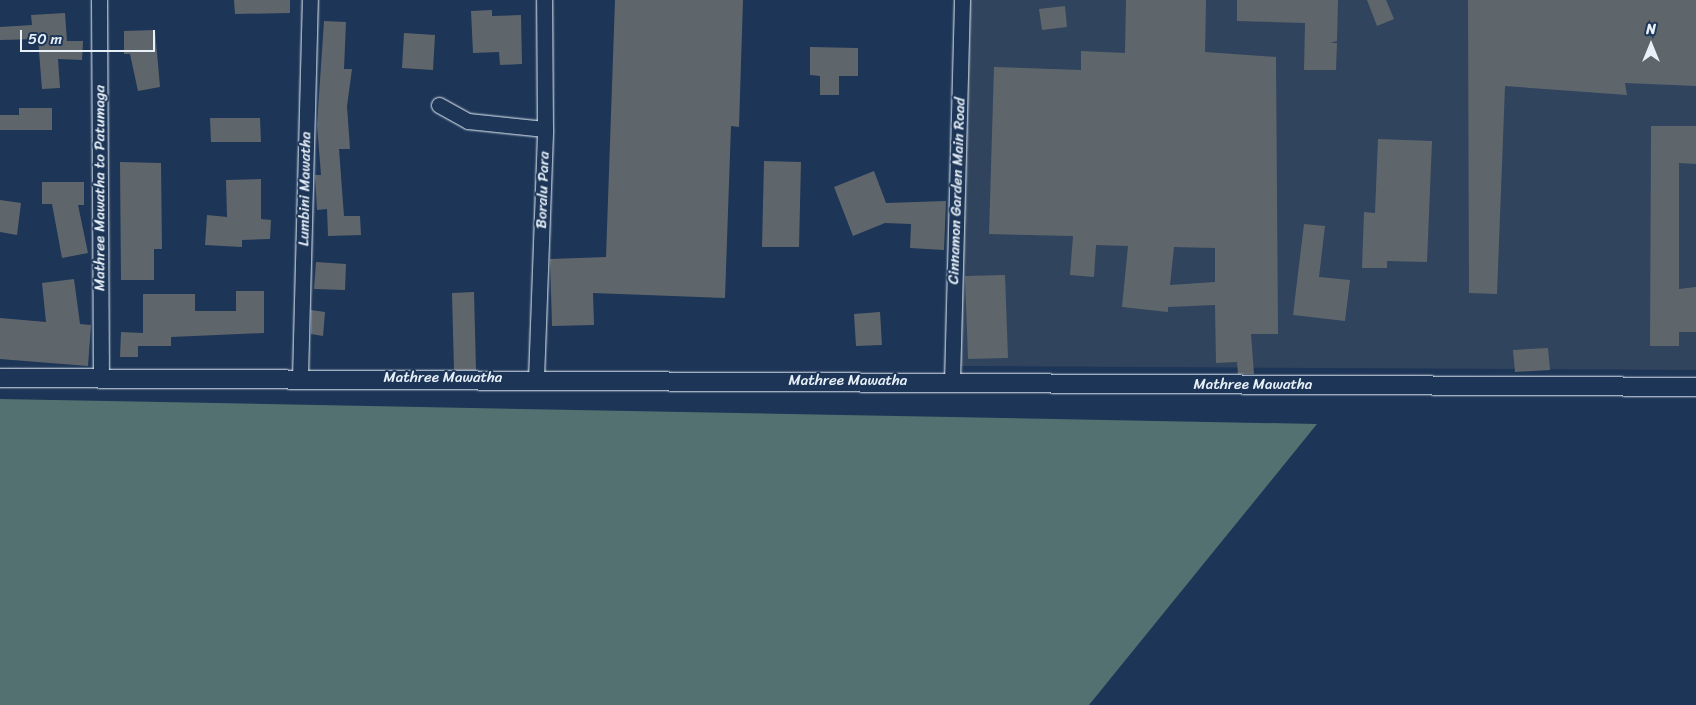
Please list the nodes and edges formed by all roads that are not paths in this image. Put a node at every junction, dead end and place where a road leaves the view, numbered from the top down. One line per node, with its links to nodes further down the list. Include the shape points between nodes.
1 (99, 0): 7 (street, Mathree Mawatha to Patumaga)
2 (310, 0): 8 (street, Lumbini Mawatha)
3 (544, 0): 6 (street, Boralu Para)
4 (962, 0): 11 (street, Cinnamon Garden Main Road)
5 (439, 105): 6 (street, via 468,121)
6 (545, 129): 10 (street, Boralu Para)
7 (101, 375): 8 (street, Mathree Mawatha); 9 (street, Mathree Mawatha)
8 (300, 377): 10 (street, Mathree Mawatha)
9 (0, 378)
10 (536, 379): 11 (street, Mathree Mawatha)
11 (952, 382): 12 (street, Mathree Mawatha)
12 (1696, 388)

